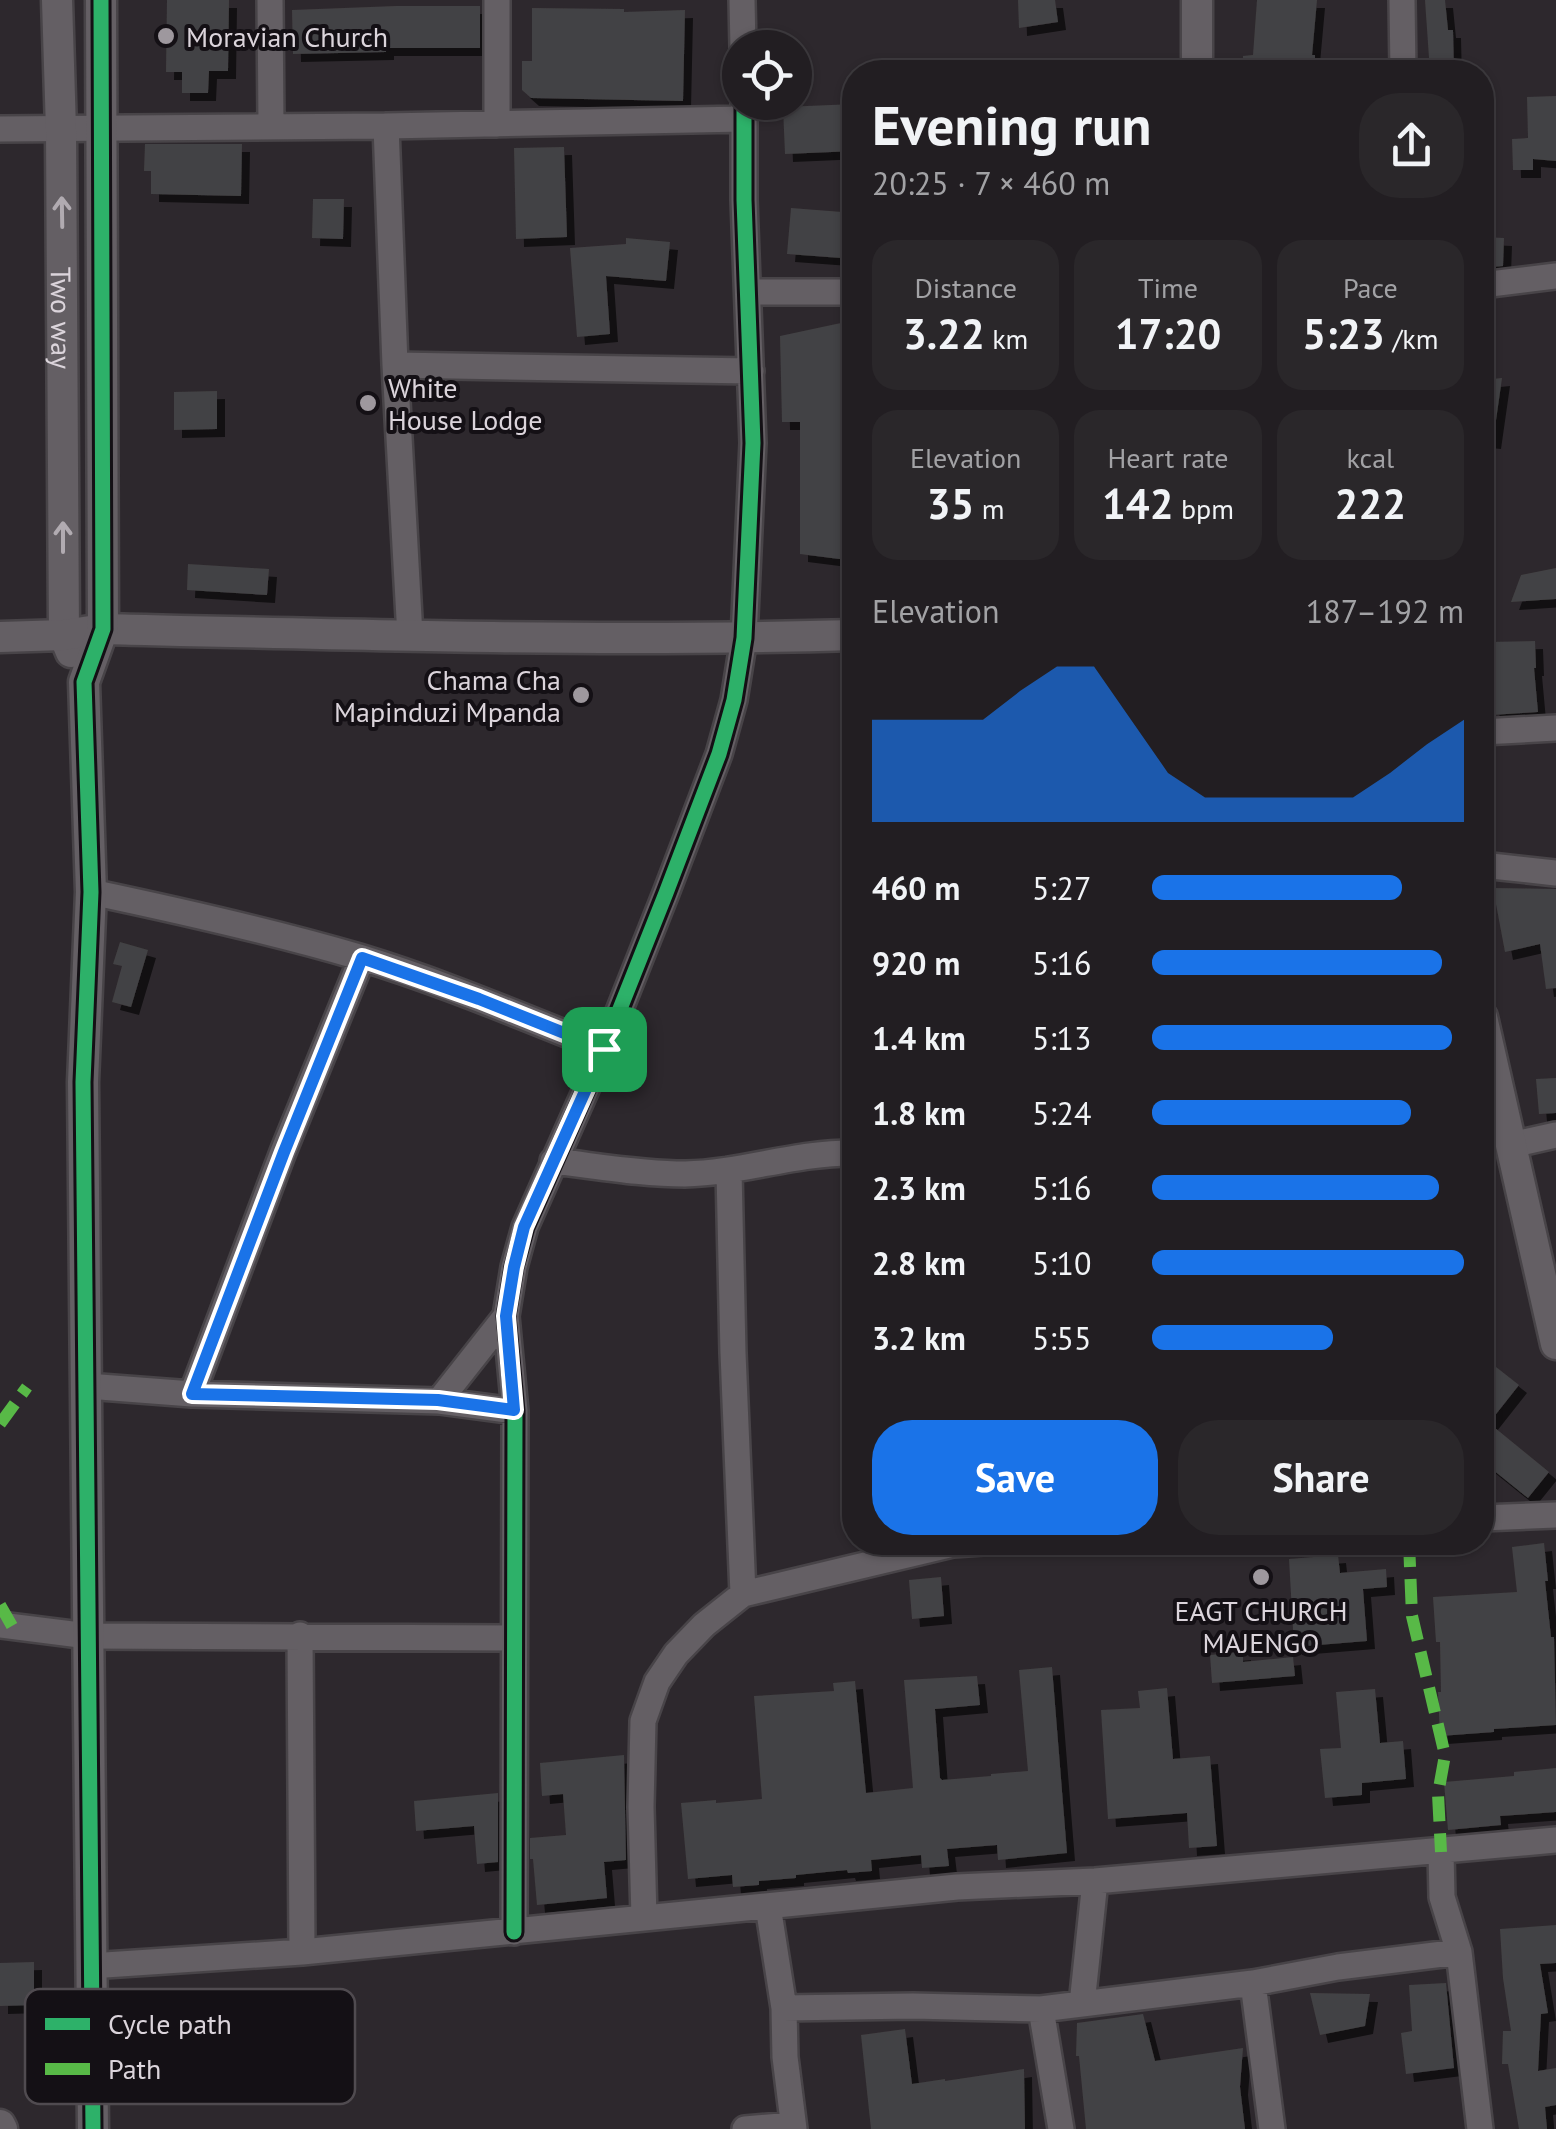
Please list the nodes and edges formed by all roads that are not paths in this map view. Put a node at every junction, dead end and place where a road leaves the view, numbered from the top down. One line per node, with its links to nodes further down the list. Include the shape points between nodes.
1 (57, 0): 17 (street, Two way)
2 (102, 0): 18 (street)
3 (270, 0): 14 (street)
4 (496, 0): 13 (street)
5 (742, 0): 8 (street)
6 (1197, 0): 9 (street)
7 (1402, 0): 10 (street)
8 (743, 30)
9 (1197, 60)
10 (1403, 60)
11 (722, 112): 13 (street)
12 (744, 120): 21 (street)
13 (496, 124): 15 (street)
14 (271, 126): 15 (street); 18 (street)
15 (386, 126): 23 (street)
16 (0, 130): 17 (street)
17 (61, 130): 18 (street); 26 (street, Two way, one-way to 17)
18 (101, 130): 25 (street)
19 (1556, 276): 20 (street)
20 (1494, 284)
21 (748, 292): 22 (street); 24 (street)
22 (842, 292)
23 (395, 365): 24 (street); 28 (street)
24 (752, 371): 30 (street)
25 (104, 629): 26 (street); 28 (street); 31 (street)
26 (64, 635): 29 (street); 31 (street)
27 (842, 635): 30 (street)
28 (410, 636): 30 (street)
29 (0, 637)
30 (744, 638): 38 (street, via 718,754)
31 (84, 682): 36 (street)
32 (1556, 728): 33 (street)
33 (1494, 731)
34 (1494, 866): 35 (street)
35 (1556, 873)
36 (91, 892): 37 (street); 47 (street, via 83,1082)
37 (362, 958): 38 (street); 48 (street)
38 (604, 1049): 43 (street)
39 (1494, 1092): 41 (street)
40 (1556, 1135): 41 (street)
41 (1501, 1137): 46 (street)
42 (842, 1154): 44 (street)
43 (553, 1161): 44 (street, via 685,1174); 45 (street, via 524,1227)
44 (729, 1170): 54 (street)
45 (506, 1316): 49 (street); 50 (street)
46 (1556, 1344)
47 (87, 1386): 48 (street); 57 (street)
48 (192, 1394): 49 (street)
49 (438, 1400): 50 (street)
50 (514, 1410): 58 (street)
51 (1556, 1515): 52 (street)
52 (1494, 1518)
53 (904, 1555): 54 (street)
54 (743, 1594): 63 (street, via 676,1654 657,1682 644,1722)
55 (0, 1626): 57 (street)
56 (300, 1635): 57 (street); 58 (street); 65 (street)
57 (88, 1636): 67 (street)
58 (514, 1638): 64 (street)
59 (1556, 1840): 60 (street)
60 (1441, 1852): 61 (street); 66 (street, via 1442,1897)
61 (1095, 1880): 62 (street); 70 (street)
62 (768, 1906): 63 (street); 71 (street)
63 (644, 1918): 64 (street)
64 (514, 1932): 65 (street)
65 (302, 1952): 67 (street)
66 (1459, 1952): 68 (street); 79 (street)
67 (90, 1966): 69 (street)
68 (1252, 1983): 70 (street); 78 (street)
69 (90, 1989)
70 (1082, 2004): 72 (street)
71 (784, 2008): 72 (street); 74 (street)
72 (1041, 2009): 77 (street)
73 (92, 2104): 75 (street)
74 (794, 2127): 76 (street)
75 (92, 2129)
76 (745, 2129)
77 (1061, 2129)
78 (1272, 2129)
79 (1480, 2129)

